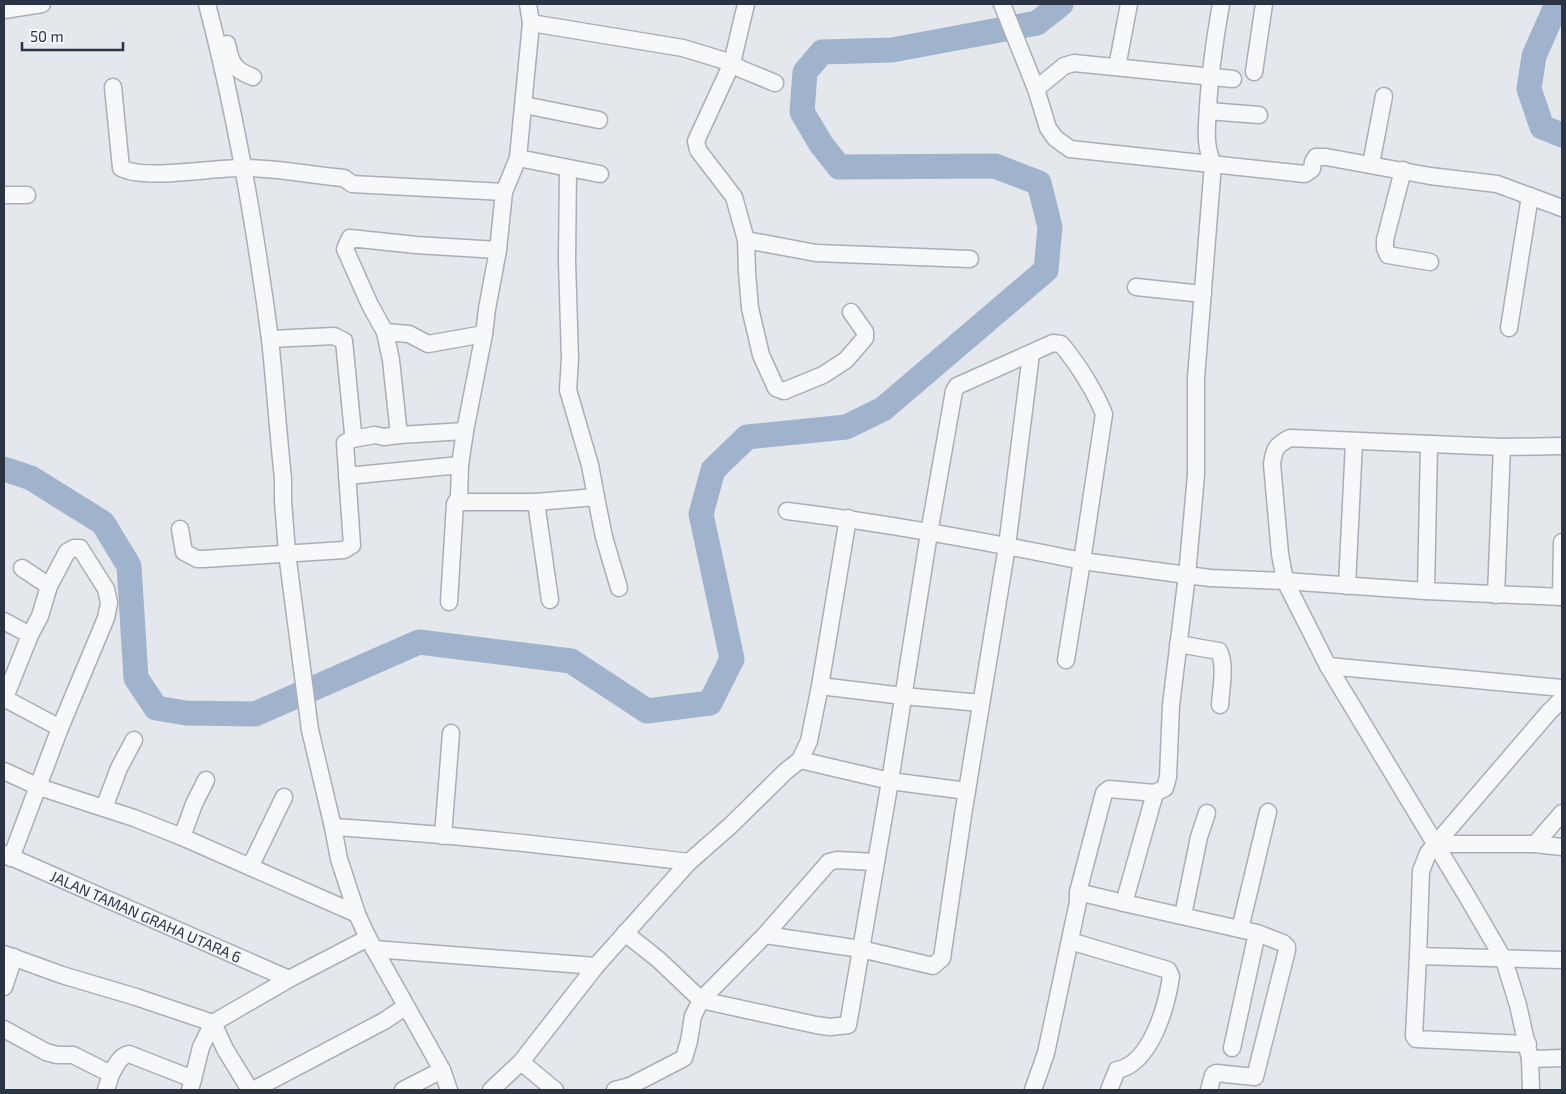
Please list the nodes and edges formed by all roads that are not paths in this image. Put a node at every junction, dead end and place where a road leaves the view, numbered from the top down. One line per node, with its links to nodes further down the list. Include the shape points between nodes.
1 (42, 4): 10 (street)
2 (207, 4): 29 (street)
3 (217, 4): 15 (street, via 231,61 236,68)
4 (528, 4): 11 (street)
5 (746, 4): 12 (street)
6 (1002, 4): 19 (street)
7 (1129, 4): 13 (street)
8 (1221, 4): 16 (street)
9 (1264, 4): 14 (street)
10 (4, 10)
11 (531, 23): 12 (street, via 683,48); 22 (street)
12 (732, 64): 18 (street); 38 (street, via 696,141 698,150 734,197)
13 (1117, 67): 16 (street); 19 (street, via 1074,63)
14 (1254, 72)
15 (253, 77)
16 (1209, 78): 17 (street); 23 (street)
17 (1233, 79)
18 (775, 83)
19 (1034, 84): 27 (street, via 1048,128 1070,149)
20 (113, 87): 29 (street, via 122,168 162,173)
21 (1384, 96): 28 (street)
22 (524, 105): 25 (street); 26 (street)
23 (1208, 111): 24 (street); 27 (street, via 1206,137)
24 (1259, 115)
25 (599, 120)
26 (518, 158): 30 (street); 33 (street)
27 (1213, 164): 28 (street, via 1305,174 1312,169 1316,157); 43 (street)
28 (1371, 164): 31 (street)
29 (244, 168): 33 (street, via 344,178 352,184); 48 (street)
30 (568, 168): 32 (street); 60 (street, via 568,390)
31 (1404, 170): 36 (street, via 1497,184); 41 (street, via 1385,248 1388,255)
32 (600, 174)
33 (504, 192): 39 (street)
34 (4, 195): 35 (street)
35 (27, 195)
36 (1530, 196): 37 (street); 45 (street)
37 (1562, 208)
38 (746, 240): 40 (street, via 816,253); 44 (street, via 750,308 761,355 776,388 784,391 823,375 846,360 865,338 865,332)
39 (498, 250): 46 (street, via 350,238 345,249); 47 (street)
40 (970, 259)
41 (1430, 262)
42 (1136, 287): 43 (street)
43 (1203, 294): 71 (street, via 1196,378 1196,475)
44 (850, 312)
45 (1509, 328)
46 (385, 332): 47 (street, via 409,334 428,344); 51 (street, via 392,360)
47 (484, 334): 50 (street)
48 (270, 339): 52 (street, via 334,336 344,341); 68 (street, via 284,479 282,501)
49 (1031, 354): 65 (street, via 984,373 957,386 954,391); 67 (street); 69 (street, via 1053,343 1061,344 1104,414)
50 (465, 432): 51 (street); 57 (street)
51 (398, 435): 52 (street)
52 (352, 439): 58 (street, via 345,443)
53 (1354, 442): 54 (street); 72 (street, via 1290,438 1279,443 1273,454); 74 (street)
54 (1429, 445): 56 (street); 76 (street)
55 (1562, 446): 56 (street)
56 (1502, 448): 77 (street)
57 (460, 465): 58 (street); 59 (street)
58 (347, 476): 68 (street, via 352,545 344,550)
59 (459, 497): 61 (street, via 465,502); 80 (street, via 455,504)
60 (596, 497): 61 (street); 75 (street)
61 (536, 502): 79 (street)
62 (787, 511): 63 (street)
63 (848, 518): 65 (street); 86 (street)
64 (180, 528): 68 (street, via 184,552 197,559)
65 (929, 533): 67 (street); 88 (street)
66 (1562, 542): 78 (street)
67 (1007, 546): 69 (street); 91 (street)
68 (287, 553): 108 (street, via 310,730)
69 (1082, 561): 71 (street); 84 (street)
70 (22, 568): 73 (street)
71 (1187, 575): 72 (street); 83 (street)
72 (1285, 581): 74 (street); 85 (street)
73 (49, 586): 82 (street); 93 (street, via 67,552 80,548 106,589 109,603 106,618)
74 (1348, 586): 76 (street)
75 (619, 588)
76 (1426, 591): 77 (street)
77 (1496, 595): 78 (street)
78 (1561, 597)
79 (550, 600)
80 (449, 602)
81 (4, 621): 82 (street)
82 (30, 635): 89 (street)
83 (1178, 644): 92 (street, via 1219,650); 102 (street, via 1168,777 1165,788)
84 (1066, 660)
85 (1328, 666): 87 (street); 111 (street)
86 (820, 686): 88 (street); 96 (street, via 809,741)
87 (1562, 688)
88 (903, 696): 91 (street); 99 (street)
89 (4, 699): 93 (street)
90 (1562, 699): 111 (street)
91 (981, 702): 101 (street)
92 (1220, 705)
93 (60, 728): 100 (street)
94 (451, 733): 109 (street)
95 (134, 740): 104 (street)
96 (800, 760): 99 (street); 115 (street)
97 (4, 771): 100 (street)
98 (206, 780): 110 (street)
99 (890, 781): 101 (street); 116 (street)
100 (39, 786): 104 (street); 114 (street)
101 (967, 791): 128 (street, via 942,958 933,966)
102 (1155, 794): 118 (street, via 1109,790 1104,793); 119 (street)
103 (284, 797): 117 (street)
104 (104, 808): 110 (street)
105 (1268, 812): 122 (street)
106 (1207, 813): 121 (street)
107 (1562, 813): 112 (street)
108 (333, 827): 109 (street); 120 (street, via 339,859)
109 (443, 836): 115 (street)
110 (182, 837): 117 (street)
111 (1435, 844): 112 (street); 130 (street, via 1421,871); 131 (street)
112 (1535, 844): 113 (street)
113 (1562, 847)
114 (7, 856): 134 (street, JALAN TAMAN GRAHA UTARA 6)
115 (689, 862): 123 (street)
116 (876, 862): 125 (street, via 829,862); 128 (street)
117 (250, 867): 120 (street)
118 (1078, 892): 119 (street); 126 (street)
119 (1124, 903): 121 (street)
120 (357, 914): 127 (street)
121 (1183, 916): 122 (street)
122 (1240, 929): 124 (street)
123 (626, 933): 133 (street); 136 (street)
124 (1258, 933): 140 (street); 156 (street, via 1283,943 1287,950 1256,1074 1253,1078 1216,1073)
125 (765, 935): 128 (street); 136 (street)
126 (1070, 941): 154 (street, via 1046,1053); 155 (street, via 1168,970 1171,976 1161,1021 1140,1056 1132,1065 1118,1070)
127 (371, 944): 133 (street); 134 (street); 137 (street)
128 (861, 949): 136 (street, via 848,1025 830,1028)
129 (9, 956): 135 (street); 138 (street)
130 (1418, 956): 131 (street); 141 (street, via 1416,1040)
131 (1504, 960): 132 (street); 141 (street)
132 (1562, 960)
133 (596, 966): 143 (street)
134 (288, 980): 138 (street)
135 (4, 987)
136 (702, 1000): 153 (street, via 693,1016 684,1058 630,1086)
137 (406, 1007): 144 (street); 148 (street)
138 (213, 1023): 146 (street, via 201,1047); 148 (street)
139 (4, 1029): 145 (street, via 46,1052 57,1056 73,1055)
140 (1232, 1048)
141 (1529, 1051): 142 (street); 157 (street)
142 (1562, 1058)
143 (521, 1062): 151 (street); 152 (street)
144 (442, 1070): 149 (street); 150 (street)
145 (111, 1074): 146 (street, via 120,1058 130,1054); 147 (street)
146 (191, 1085)
147 (106, 1090)
148 (252, 1090)
149 (403, 1090)
150 (449, 1090)
151 (491, 1090)
152 (555, 1090)
153 (615, 1090)
154 (1033, 1090)
155 (1109, 1090)
156 (1209, 1090)
157 (1531, 1090)

